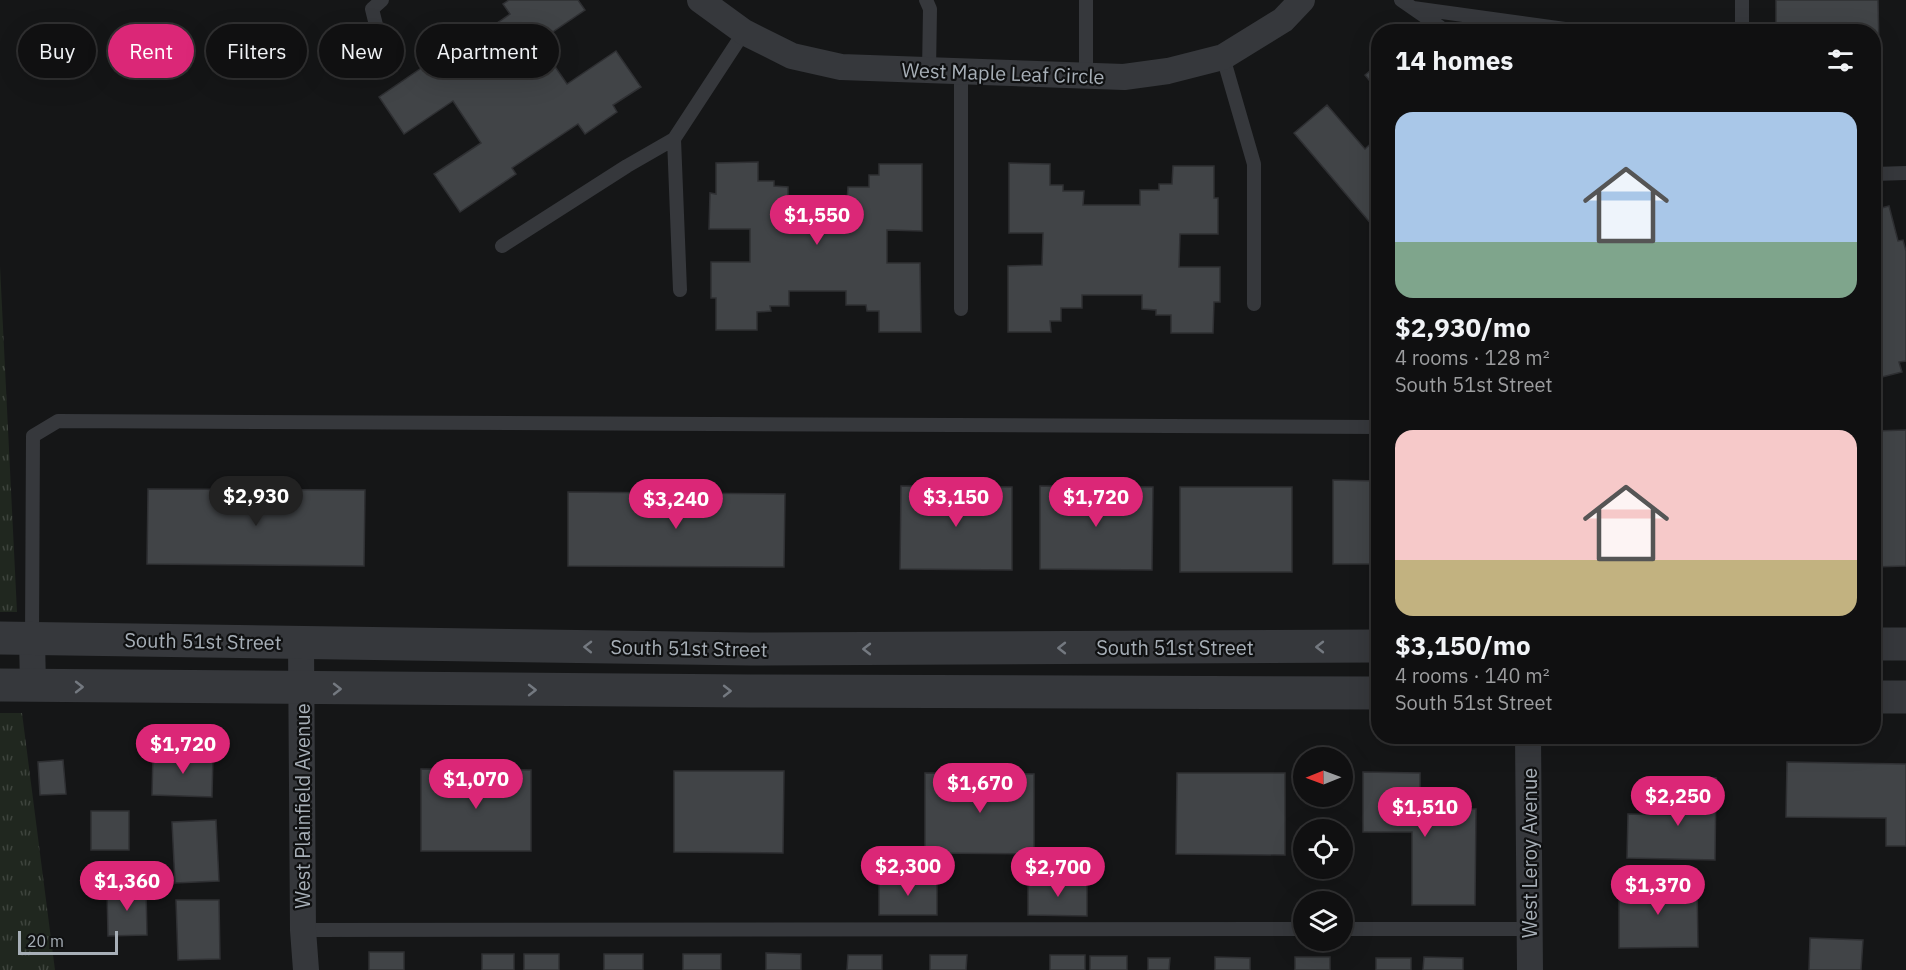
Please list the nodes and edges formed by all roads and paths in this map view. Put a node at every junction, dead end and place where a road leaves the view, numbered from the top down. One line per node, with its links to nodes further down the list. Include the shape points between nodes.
1 (382, 0): 8 (lane, via 372,9)
2 (700, 0): 12 (street, West Maple Leaf Circle)
3 (926, 0): 14 (lane, via 930,9)
4 (1086, 0): 16 (lane)
5 (1302, 0): 13 (street, West Maple Leaf Circle, via 1283,20)
6 (1742, 0): 11 (lane)
7 (1407, 4): 9 (lane); 10 (lane)
8 (376, 24)
9 (1436, 24)
10 (1533, 24)
11 (1742, 24)
12 (744, 32): 14 (street, West Maple Leaf Circle, via 792,56 841,67); 17 (lane)
13 (1223, 57): 16 (street, West Maple Leaf Circle, via 1168,71 1124,77); 22 (lane, via 1254,164)
14 (929, 70): 15 (street, West Maple Leaf Circle)
15 (961, 71): 16 (street, West Maple Leaf Circle); 23 (lane)
16 (1086, 76)
17 (674, 139): 20 (lane); 21 (lane)
18 (1906, 173): 19 (lane)
19 (1881, 174)
20 (502, 246)
21 (680, 290)
22 (1254, 304)
23 (961, 309)
24 (1371, 428): 26 (lane, via 58,421 33,436)
25 (0, 638): 26 (street, South 51st Street)
26 (32, 639): 27 (street, South 51st Street); 32 (street)
27 (301, 643): 30 (street, South 51st Street, one-way to 27, via 751,650); 33 (street, West Plainfield Avenue)
28 (1881, 644): 29 (street)
29 (1906, 644)
30 (1371, 646)
31 (0, 686): 32 (street)
32 (33, 686): 33 (street, one-way to 33)
33 (301, 688): 34 (street, one-way to 34); 41 (street, West Plainfield Avenue)
34 (1371, 693)
35 (1881, 697): 36 (street)
36 (1906, 697)
37 (1528, 744): 38 (street, West Leroy Avenue)
38 (1529, 928): 40 (lane); 43 (street, West Leroy Avenue)
39 (1293, 929): 41 (lane)
40 (1353, 929)
41 (303, 930): 42 (street, West Plainfield Avenue)
42 (306, 970)
43 (1530, 970)

